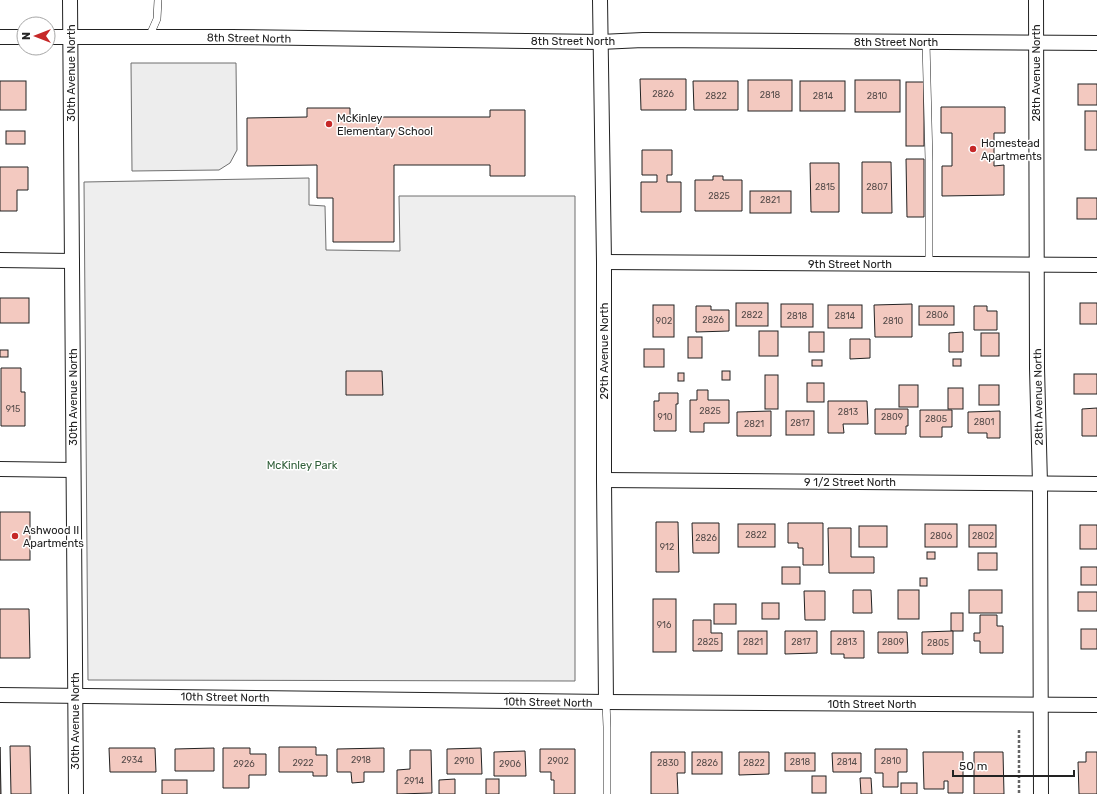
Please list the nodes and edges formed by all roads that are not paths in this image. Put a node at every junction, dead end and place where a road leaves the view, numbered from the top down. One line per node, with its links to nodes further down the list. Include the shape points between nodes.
1 (70, 0): 5 (street, 30th Avenue North)
2 (158, 0): 9 (lane, via 157,19)
3 (600, 0): 10 (street, 29th Avenue North)
4 (1036, 0): 12 (street, 28th Avenue North)
5 (71, 36): 8 (street, 8th Street North); 9 (street, 8th Street North); 15 (street, 30th Avenue North)
6 (0, 37): 7 (street)
7 (16, 37)
8 (56, 37)
9 (149, 37): 10 (street, 8th Street North)
10 (600, 42): 11 (street, 8th Street North); 16 (street, 29th Avenue North)
11 (926, 42): 12 (street, 8th Street North); 17 (lane)
12 (1036, 42): 13 (street, 8th Street North); 18 (street, 28th Avenue North)
13 (1097, 43)
14 (0, 260): 15 (street)
15 (72, 261): 21 (street, 30th Avenue North)
16 (604, 262): 17 (street, 9th Street North); 22 (street, 29th Avenue North)
17 (929, 264): 18 (street, 9th Street North)
18 (1037, 265): 19 (street, 9th Street North); 23 (street, 28th Avenue North)
19 (1097, 265)
20 (0, 469): 21 (street)
21 (73, 470): 26 (street, 30th Avenue North)
22 (604, 480): 23 (street, 9 1/2 Street North); 27 (street, 29th Avenue North)
23 (1040, 484): 24 (street, 9 1/2 Street North); 28 (street, 28th Avenue North)
24 (1097, 484)
25 (0, 695): 26 (street, 10th Street North)
26 (75, 695): 27 (street, 10th Street North); 30 (street, 30th Avenue North)
27 (606, 702): 28 (street, 10th Street North); 31 (lane)
28 (1040, 705): 29 (street, 10th Street North); 32 (street, 28th Avenue North)
29 (1097, 705)
30 (76, 794)
31 (607, 794)
32 (1041, 794)

